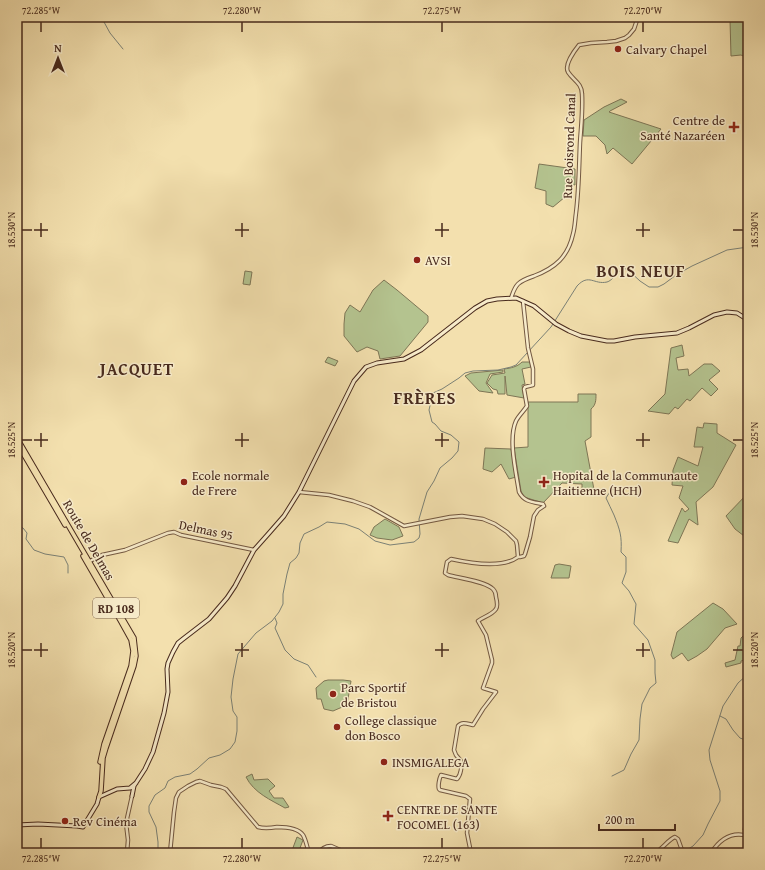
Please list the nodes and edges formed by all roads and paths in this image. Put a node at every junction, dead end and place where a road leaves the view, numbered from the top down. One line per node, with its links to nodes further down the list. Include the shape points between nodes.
1 (638, 17): 2 (street, Rue Boisrond Canal, via 629,35 608,42 579,45 572,53 567,71 579,83 582,94 579,184 573,235 567,251 556,265 524,279 518,284)
2 (511, 298): 3 (main road); 7 (main road, via 481,304 421,350 404,359 366,367 354,381)
3 (523, 301): 4 (main road, via 574,334 610,341 677,332 714,315 727,312 737,313); 9 (street, via 533,384 524,389 527,406 516,422 512,434 513,449 519,492 525,499 544,506 534,516 524,556)
4 (748, 320)
5 (17, 438): 10 (main road, Route de Delmas / RD 108)
6 (17, 443): 10 (main road, Route de Delmas / RD 108)
7 (299, 492): 8 (main road, via 284,516); 9 (street, via 353,501 370,507 404,526 450,517 483,519 495,524 516,541)
8 (254, 550): 10 (street, Delmas 95, via 174,532); 11 (main road, via 227,598 209,619 183,638 172,652 167,669 168,692 164,713 150,759)
9 (518, 557): 24 (street, via 510,562 483,564 451,559 445,573 485,584 494,590 497,600 493,612 478,621 486,635 492,660 483,688 496,692 473,725 462,723 458,726 454,748 461,761 459,777 457,779 442,776 438,787 440,790 466,796 470,800 467,833)
10 (88, 562): 13 (main road, Route de Delmas / RD 108, via 131,640 134,651 104,744 100,767)
11 (136, 782): 12 (main road); 14 (main road)
12 (127, 788): 13 (main road); 14 (main road)
13 (100, 795): 15 (main road, Route de Delmas / RD 108, via 98,804 83,827)
14 (132, 796): 17 (street, via 126,823)
15 (17, 825)
16 (748, 836): 27 (street, via 729,835 716,845)
17 (127, 853)
18 (170, 853): 19 (street, via 176,798 179,792 200,781 228,791 258,827 285,828 300,832)
19 (309, 853)
20 (318, 853): 21 (street, via 326,846)
21 (348, 853)
22 (361, 853): 23 (street)
23 (394, 853)
24 (471, 853)
25 (655, 853): 26 (street, via 675,837)
26 (683, 853)
27 (711, 853)

